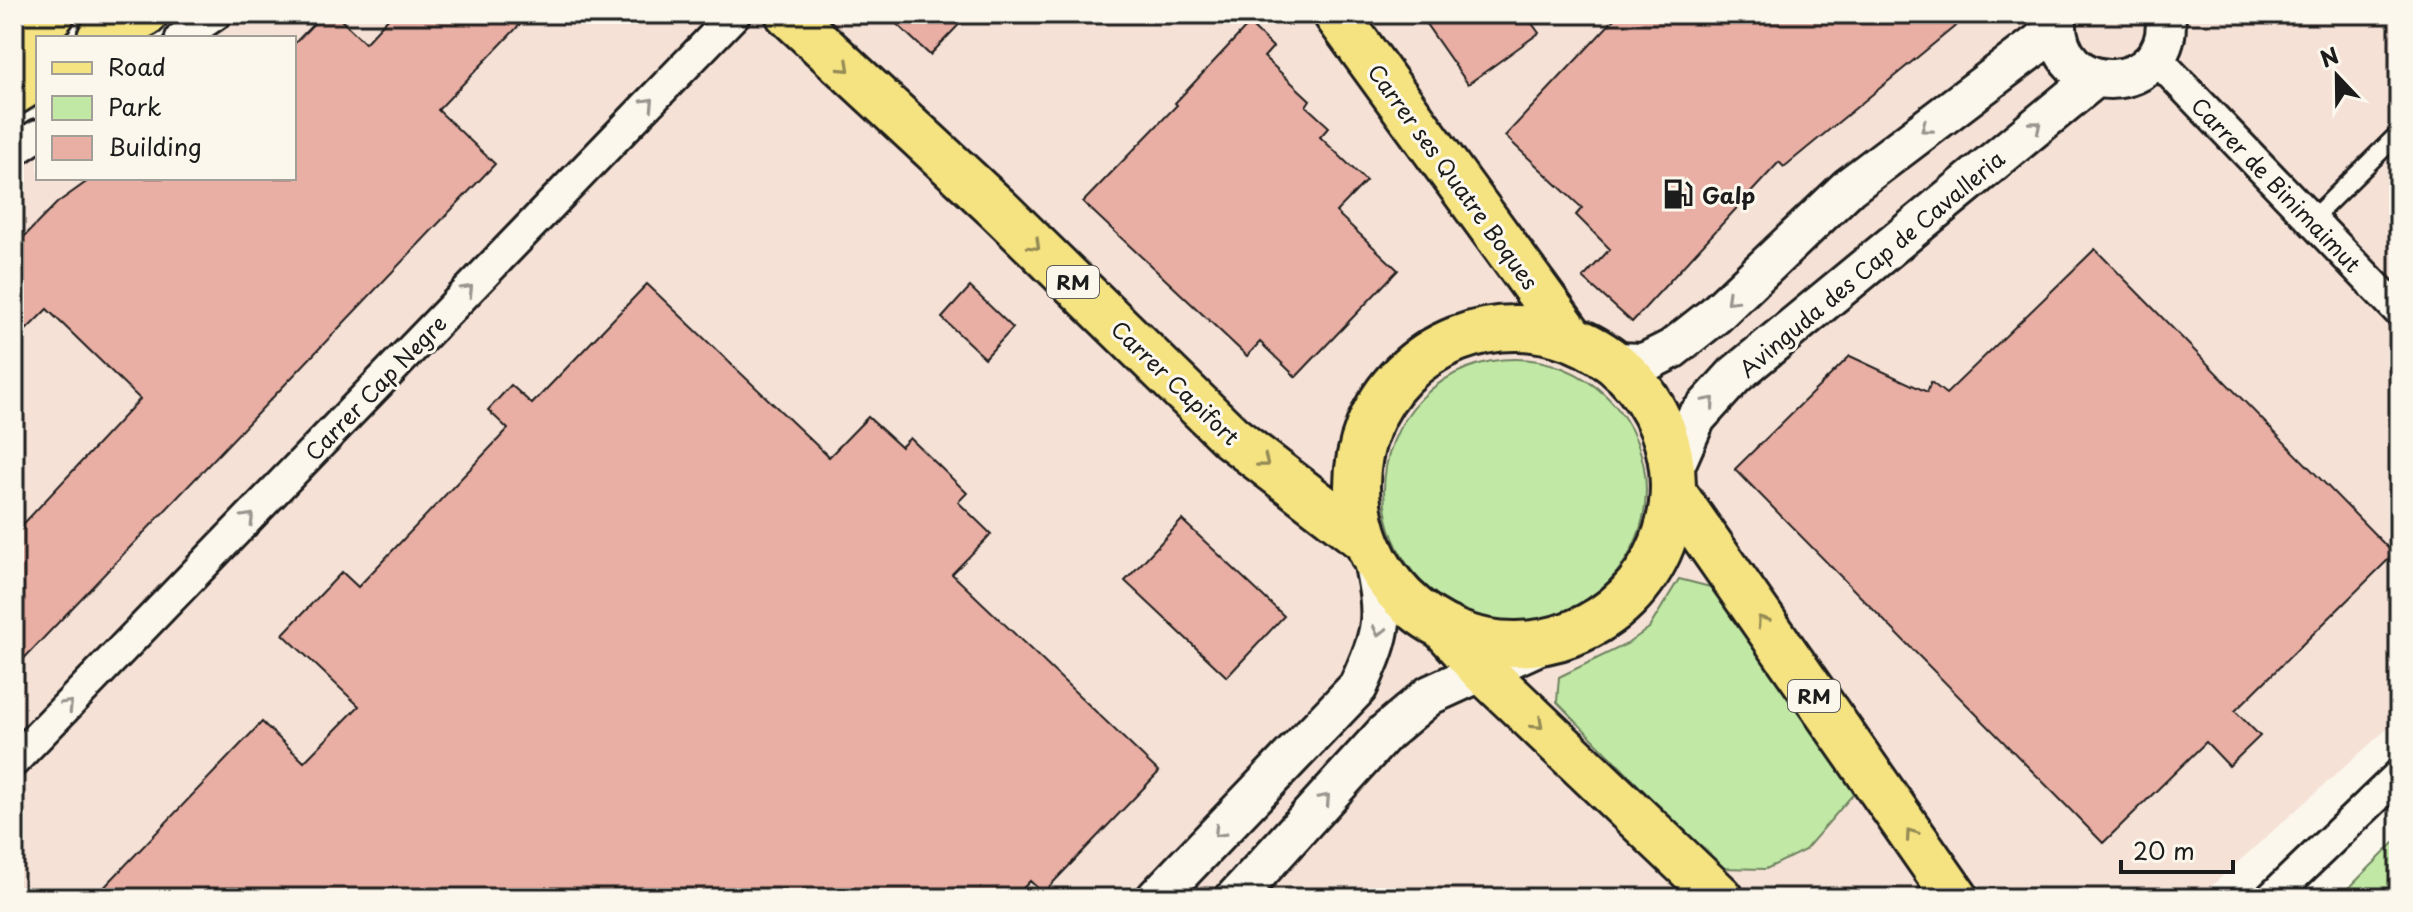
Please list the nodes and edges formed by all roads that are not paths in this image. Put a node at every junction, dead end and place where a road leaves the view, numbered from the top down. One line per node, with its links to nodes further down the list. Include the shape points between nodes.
1 (52, 14): 11 (main road)
2 (145, 14): 9 (main road)
3 (216, 14): 10 (street)
4 (735, 14): 28 (street, Carrer Cap Negre, one-way to 4)
5 (788, 14): 24 (main road, Carrer Capifort / RM, one-way to 24, via 997,208 1231,437)
6 (1336, 14): 21 (main road, Carrer ses Quatre Boques / RM)
7 (2167, 15): 12 (street)
8 (2056, 22): 14 (street, via 2068,60); 22 (street, one-way to 22, via 1849,187 1672,349 1644,363)
9 (104, 36)
10 (184, 36)
11 (14, 52)
12 (2155, 57): 14 (street, via 2128,77); 19 (street, Carrer de Binimaimut)
13 (36, 78): 15 (main road)
14 (2095, 78): 23 (street, Avinguda des Cap de Cavalleria, one-way to 14, via 1696,418 1735,375)
15 (14, 92)
16 (2399, 133): 19 (lane)
17 (36, 136): 18 (street)
18 (14, 151)
19 (2311, 220): 20 (street, Carrer de Binimaimut)
20 (2399, 311)
21 (1571, 337): 22 (main road, RM); 24 (main road, RM, via 1521,328 1472,334 1432,351 1399,378 1375,413 1360,453 1357,495)
22 (1615, 362): 23 (main road, RM, via 1655,410 1667,439)
23 (1674, 482): 26 (main road, RM, via 1668,531 1648,573 1617,608 1584,629); 33 (main road, RM, one-way to 23)
24 (1369, 547): 25 (main road, RM, via 1404,599); 30 (street, one-way to 30, via 1382,621 1358,687)
25 (1445, 628): 26 (main road, RM, via 1492,643); 27 (main road, RM)
26 (1548, 641): 27 (street)
27 (1482, 670): 31 (street, one-way to 27, via 1385,733 1430,695); 32 (main road, RM, one-way to 32)
28 (14, 761)
29 (2399, 775): 34 (street)
30 (1156, 898)
31 (1235, 898)
32 (1721, 898)
33 (1956, 898)
34 (2271, 898)

